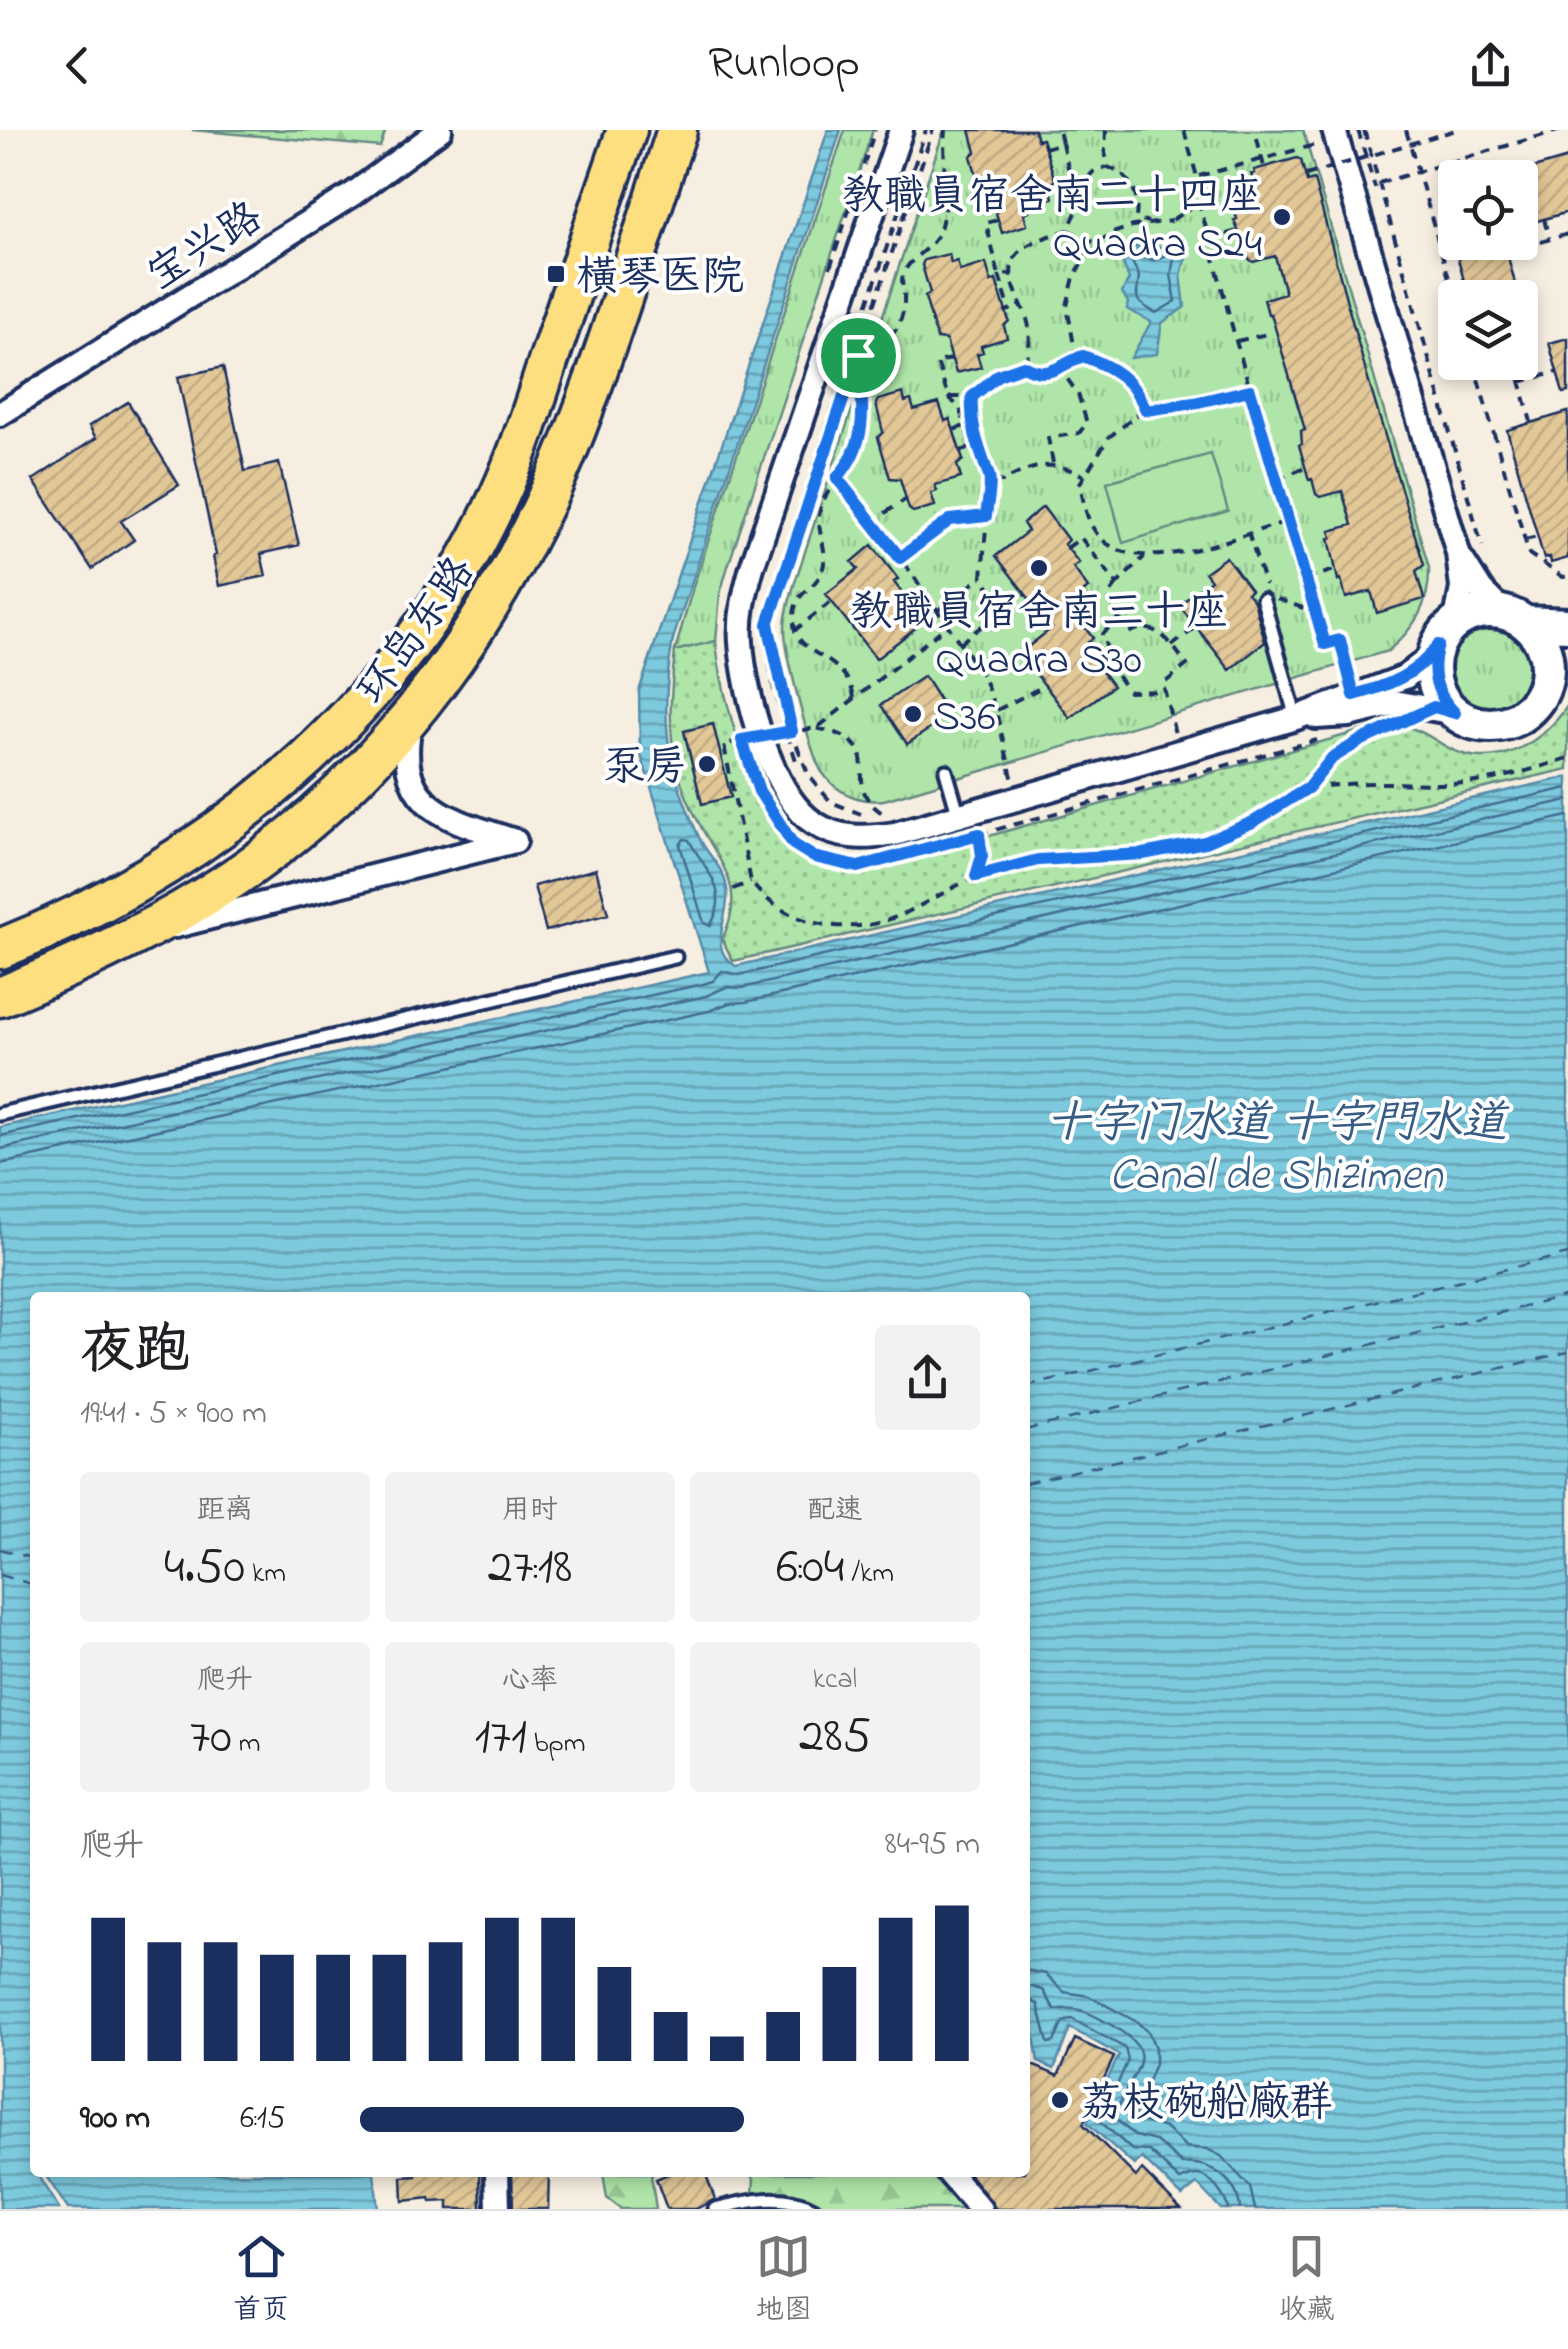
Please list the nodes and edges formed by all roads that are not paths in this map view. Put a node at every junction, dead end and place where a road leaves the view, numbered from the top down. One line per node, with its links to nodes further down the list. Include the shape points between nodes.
1 (440, 130): 8 (street, 宝兴路, via 353,194)
2 (626, 130): 21 (main road, 环岛东路, via 514,461 462,566 390,669 314,751 200,844 90,910)
3 (677, 130): 16 (main road, 环岛东路, via 586,406 546,498 509,575)
4 (901, 130): 6 (street)
5 (1327, 137): 9 (street)
6 (846, 350): 7 (lane); 19 (street, via 749,579 741,616 743,662 784,791 816,825 874,837)
7 (880, 364)
8 (0, 414)
9 (1458, 553): 11 (street, via 1481,590); 13 (street, via 1462,588)
10 (1268, 596): 17 (lane)
11 (1514, 618): 12 (main road); 13 (main road, via 1483,612); 14 (main road)
12 (1568, 625)
13 (1446, 634): 15 (main road, via 1435,682); 17 (street, via 1405,677)
14 (1557, 675): 15 (main road, via 1517,720 1485,726)
15 (1455, 713): 17 (street, via 1399,704)
16 (412, 716): 20 (main road, 环岛东路, via 348,784 260,860); 20 (street, via 407,772 427,804 515,841)
17 (1296, 718): 19 (street, via 1015,788)
18 (946, 771): 19 (lane)
19 (972, 826)
20 (133, 936): 23 (main road, 环岛东路)
21 (0, 949)
22 (676, 957): 24 (lane)
23 (0, 997)
24 (0, 1114)
25 (497, 2177): 27 (street)
26 (952, 2177): 30 (street)
27 (498, 2209)
28 (715, 2209): 29 (lane, via 759,2198)
29 (814, 2209)
30 (980, 2209)

